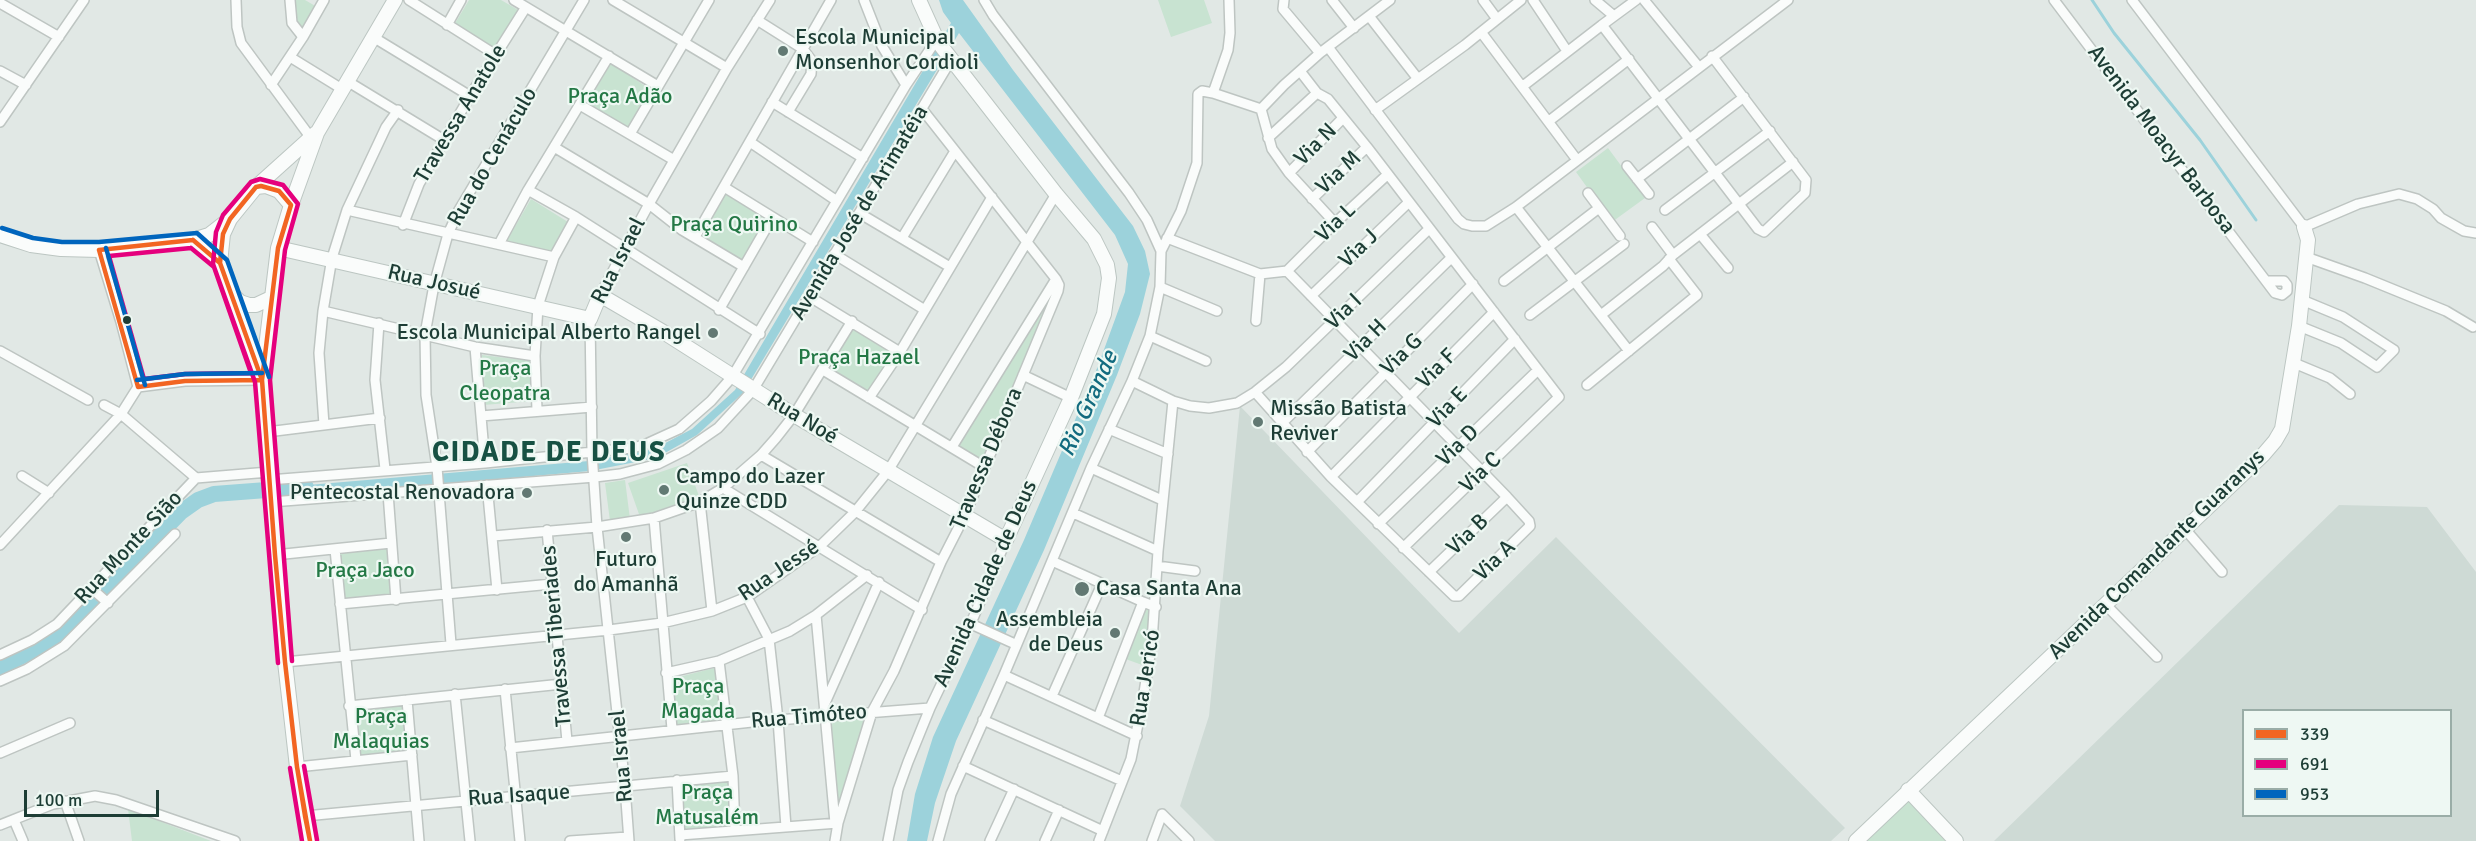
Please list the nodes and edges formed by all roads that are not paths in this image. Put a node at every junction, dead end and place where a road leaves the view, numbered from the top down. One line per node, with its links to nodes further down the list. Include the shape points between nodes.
1 (84, 0): 41 (street)
2 (236, 0): 62 (street, via 241,43)
3 (290, 0): 42 (street, via 292,23)
4 (395, 0): 43 (street)
5 (409, 0): 36 (street)
6 (461, 0): 36 (street)
7 (514, 0): 31 (street)
8 (584, 0): 39 (street, Rua do Cenáculo)
9 (613, 0): 45 (street)
10 (709, 0): 45 (street)
11 (770, 0): 35 (street, Rua Israel)
12 (831, 0): 47 (street)
13 (864, 0): 64 (street, via 882,46)
14 (919, 0): 44 (street, Avenida Cidade de Deus)
15 (984, 0): 142 (street, via 1129,193)
16 (1228, 0): 67 (street, via 1228,50)
17 (1284, 0): 49 (street, via 1283,9)
18 (1332, 0): 38 (street)
19 (1483, 0): 34 (street)
20 (1521, 0): 34 (street)
21 (1533, 0): 48 (street)
22 (1595, 0): 33 (street)
23 (1636, 0): 33 (street)
24 (1644, 0): 56 (street)
25 (1788, 0): 52 (street)
26 (2054, 0): 158 (street, Avenida Moacyr Barbosa)
27 (2132, 0): 125 (street)
28 (321, 1): 42 (street)
29 (1387, 1): 32 (street)
30 (0, 3): 41 (street)
31 (526, 7): 39 (street); 50 (street, Travessa Anatole)
32 (1370, 16): 38 (street); 60 (street)
33 (1614, 16): 37 (street)
34 (1497, 19): 40 (street)
35 (757, 20): 47 (street); 57 (street, Rua Israel)
36 (447, 25): 50 (street)
37 (1602, 26): 48 (street); 55 (street)
38 (1354, 28): 46 (street)
39 (567, 30): 51 (street); 128 (street, Rua do Cenáculo)
40 (1481, 32): 60 (street); 66 (street)
41 (59, 37): 61 (street)
42 (303, 37): 53 (street)
43 (373, 37): 63 (street); 69 (street)
44 (938, 41): 54 (street, Avenida Cidade de Deus); 64 (street, Avenida José de Arimatéia)
45 (684, 44): 57 (street); 65 (street)
46 (1328, 47): 49 (street); 77 (street)
47 (803, 49): 72 (street); 78 (street, via 813,68)
48 (1567, 51): 66 (street)
49 (1320, 54): 59 (street)
50 (496, 55): 69 (street, Travessa Anatole)
51 (609, 56): 65 (street); 73 (street)
52 (1712, 56): 56 (street); 71 (street)
53 (290, 57): 62 (street); 63 (street)
54 (950, 57): 74 (street, Avenida José de Arimatéia); 105 (street, Avenida Cidade de Deus)
55 (1629, 59): 70 (street); 80 (street)
56 (1698, 66): 70 (street)
57 (727, 68): 93 (street, Rua Israel)
58 (0, 71): 61 (street)
59 (1300, 71): 68 (street); 75 (street)
60 (1418, 79): 77 (street)
61 (26, 85): 81 (street)
62 (271, 85): 84 (street)
63 (345, 85): 76 (street); 84 (street)
64 (906, 85): 92 (street, Avenida José de Arimatéia)
65 (658, 86): 83 (street)
66 (1523, 86): 80 (street)
67 (1213, 93): 75 (street); 133 (street, via 1199,92 1197,163)
68 (1317, 93): 79 (street, via 1328,99); 85 (street)
69 (470, 96): 87 (street, Travessa Anatole)
70 (1658, 97): 86 (street); 94 (street)
71 (1744, 97): 82 (street); 86 (street)
72 (772, 102): 78 (street); 88 (street)
73 (580, 105): 83 (street); 89 (street)
74 (922, 109): 91 (street); 118 (street, Avenida José de Arimatéia)
75 (1261, 109): 85 (street)
76 (398, 110): 87 (street); 116 (street)
77 (1375, 110): 114 (street, via 1464,224 1486,226)
78 (788, 112): 92 (street)
79 (1343, 118): 90 (street); 98 (street, Via N)
80 (1549, 121): 94 (street)
81 (0, 122)
82 (1770, 132): 95 (street); 97 (street)
83 (630, 134): 93 (street)
84 (314, 135): 101 (street); 113 (street)
85 (1268, 138): 98 (street)
86 (1690, 138): 97 (street); 100 (street)
87 (444, 140): 123 (street, Travessa Anatole, via 419,184)
88 (750, 142): 102 (street); 109 (street)
89 (554, 147): 103 (street); 111 (street)
90 (1367, 147): 99 (street); 108 (street, Via M)
91 (955, 151): 107 (street); 132 (street)
92 (863, 158): 109 (street, Avenida José de Arimatéia)
93 (674, 160): 111 (street, Rua Israel)
94 (1577, 160): 114 (street)
95 (1793, 162): 112 (street); 112 (street, via 1806,180 1805,193 1764,232)
96 (1627, 165): 100 (street)
97 (1715, 172): 112 (street); 117 (street)
98 (1289, 173): 108 (street)
99 (1387, 175): 110 (street); 122 (street, Via L)
100 (1637, 179): 106 (street)
101 (256, 187): 113 (street, via 279,191); 121 (street)
102 (724, 187): 120 (street); 131 (street)
103 (528, 190): 119 (street); 137 (street)
104 (1588, 193): 115 (street)
105 (1056, 194): 136 (street, Rua Jessé); 209 (street, Avenida Cidade de Deus, via 1094,239 1109,278 1104,314)
106 (1649, 194)
107 (992, 197): 136 (street); 151 (street)
108 (1312, 199): 122 (street)
109 (837, 201): 135 (street, Avenida José de Arimatéia)
110 (1407, 203): 126 (street); 164 (street, Via J)
111 (649, 204): 131 (street); 141 (street, Rua Israel)
112 (1739, 204): 129 (street)
113 (291, 205): 139 (street)
114 (1516, 207): 138 (street)
115 (1599, 208): 138 (street); 157 (street, via 1622,240)
116 (346, 210): 123 (street); 147 (street)
117 (1665, 210)
118 (859, 213): 132 (street); 143 (street, Avenida José de Arimatéia)
119 (576, 217): 141 (street); 144 (street)
120 (772, 218): 135 (street); 150 (street)
121 (230, 219): 134 (street, via 209,235); 149 (street, via 223,234)
122 (1335, 223): 153 (street, Via L)
123 (403, 225): 128 (street)
124 (1652, 227): 145 (street)
125 (2304, 227): 127 (street, via 2358,204 2399,194 2417,199 2433,208 2440,218); 146 (street, Avenida Comandante Guaranys, via 2308,240)
126 (1429, 229): 148 (street); 179 (street, Via I)
127 (2476, 233)
128 (448, 234): 137 (street); 160 (street, Rua do Cenáculo)
129 (1700, 234): 145 (street); 152 (street)
130 (0, 235): 140 (street, via 31,245)
131 (695, 237): 150 (street)
132 (902, 238): 151 (street)
133 (1167, 238): 142 (street); 154 (street)
134 (193, 240): 140 (street); 149 (street)
135 (813, 242): 184 (street, Avenida José de Arimatéia)
136 (1025, 242): 155 (street); 222 (street, Rua Jessé)
137 (499, 244): 144 (street)
138 (1548, 247): 156 (street); 157 (street)
139 (278, 248): 147 (street, Rua Josué); 165 (street)
140 (99, 250): 203 (street)
141 (624, 250): 163 (street, Rua Israel); 169 (street)
142 (1161, 251): 161 (street)
143 (834, 254): 166 (street, Avenida José de Arimatéia); 170 (street)
144 (554, 257): 168 (street)
145 (1671, 257): 175 (street); 190 (street, via 1697,295)
146 (2306, 257): 167 (street, Avenida Comandante Guaranys); 182 (street, via 2446,311)
147 (332, 258): 160 (street, Rua Josué); 171 (street)
148 (1451, 258): 159 (street); 188 (street, Via H)
149 (220, 262): 162 (street)
150 (744, 267): 169 (street)
151 (950, 267): 170 (street)
152 (1728, 268)
153 (1287, 272): 154 (street); 164 (street)
154 (1260, 274): 178 (street)
155 (1056, 279): 198 (street, Travessa Débora, via 1059,285 1055,301); 226 (street)
156 (1503, 281)
157 (1575, 281): 174 (street); 175 (street)
158 (2268, 281)
159 (1473, 284): 173 (street); 197 (street, Via G)
160 (434, 285): 168 (street, Rua Josué); 183 (street, Rua do Cenáculo)
161 (1160, 287): 172 (street); 185 (street)
162 (234, 296): 165 (street, via 249,305); 200 (street)
163 (600, 296): 176 (street, Rua Israel); 199 (street, Rua Noé)
164 (1311, 296): 179 (street)
165 (273, 297): 200 (street)
166 (810, 297): 177 (street); 204 (street, Avenida José de Arimatéia)
167 (2302, 300): 181 (street, Avenida Comandante Guaranys); 181 (street, via 2343,317 2394,350 2377,367 2335,340)
168 (538, 306): 176 (street, Rua Josué); 192 (street)
169 (719, 310): 184 (street)
170 (925, 310): 191 (street)
171 (323, 311): 180 (street); 220 (street, via 319,353)
172 (1217, 311)
173 (1494, 312): 186 (street); 207 (street, Via F)
174 (1530, 315)
175 (1601, 315): 190 (street)
176 (590, 319): 213 (street, Rua Israel)
177 (852, 321): 191 (street); 195 (street)
178 (1256, 321)
179 (1335, 321): 188 (street); 205 (street, Via I)
180 (379, 323): 183 (street); 218 (street, via 375,357)
181 (2300, 327): 194 (street, Avenida Comandante Guaranys)
182 (2473, 327)
183 (425, 333): 187 (street); 235 (street, Rua do Cenáculo, via 427,404)
184 (760, 334): 199 (street, Avenida José de Arimatéia)
185 (1149, 336): 193 (street); 201 (street)
186 (1515, 339): 196 (street); 219 (street, Via E)
187 (475, 347): 192 (street); 217 (street)
188 (1360, 347): 197 (street); 221 (street, Via H)
189 (0, 351): 210 (street)
190 (1629, 351): 202 (street)
191 (900, 352): 208 (street)
192 (535, 356): 214 (street)
193 (1206, 361)
194 (2294, 363): 206 (street, via 2330,378); 258 (street, Avenida Comandante Guaranys, via 2282,429 2275,441)
195 (823, 370): 208 (street); 216 (street)
196 (1538, 370): 225 (street, Via D); 237 (street, Via C, via 1559,397)
197 (1385, 372): 207 (street); 227 (street, Via G)
198 (1023, 375): 209 (street); 232 (street, Travessa Débora)
199 (734, 378): 204 (street, Rua Noé); 228 (street, Avenida José de Arimatéia, via 679,429 644,445)
200 (262, 380): 203 (street, via 185,381); 224 (street)
201 (1132, 381): 211 (street, Via I); 223 (street)
202 (1587, 385)
203 (138, 387): 215 (street)
204 (752, 389): 216 (street, Rua Noé); 238 (street, Avenida José de Arimatéia, via 718,428 686,450 658,464 621,474)
205 (1255, 392): 211 (street, Via I, via 1221,407); 221 (street)
206 (2350, 394)
207 (1410, 396): 219 (street); 240 (street, Via F)
208 (869, 398): 222 (street)
209 (1071, 398): 262 (street, Avenida Cidade de Deus)
210 (88, 400)
211 (1173, 401): 229 (street, Rua Jericó)
212 (104, 405): 215 (street)
213 (592, 407): 214 (street); 228 (street, Rua Israel)
214 (537, 410): 217 (street)
215 (121, 414): 241 (street); 246 (street)
216 (794, 415): 230 (street); 236 (street, Rua Noé)
217 (482, 416): 231 (street)
218 (380, 418): 220 (street); 234 (street)
219 (1434, 422): 225 (street); 251 (street, Via E)
220 (324, 424): 224 (street)
221 (1281, 424): 227 (street)
222 (915, 425): 226 (street); 236 (street, Rua Jessé)
223 (1109, 429): 229 (street); 233 (street)
224 (267, 432): 244 (street)
225 (1458, 446): 237 (street); 256 (street, Via D)
226 (952, 447): 232 (street)
227 (1307, 452): 240 (street)
228 (593, 454): 231 (street, Avenida José de Arimatéia); 238 (street, Rua Israel)
229 (1168, 454): 249 (street, Rua Jericó)
230 (761, 455): 245 (street); 252 (street)
231 (485, 463): 235 (street, Avenida José de Arimatéia)
232 (984, 467): 254 (street, Travessa Débora)
233 (1091, 468): 249 (street); 253 (street)
234 (385, 469): 235 (street, Avenida José de Arimatéia); 244 (street, Avenida José de Arimatéia)
235 (437, 469): 243 (street, Rua do Cenáculo)
236 (888, 471): 252 (street, Rua Jessé); 254 (street, Rua Noé)
237 (1482, 471): 248 (street); 266 (street, Via C)
238 (595, 475): 242 (street, Avenida José de Arimatéia); 257 (street, Rua Israel)
239 (22, 476): 246 (street)
240 (1331, 477): 251 (street)
241 (196, 478): 244 (street, Rua Monte Sião); 282 (street, Rua Monte Sião)
242 (487, 485): 243 (street, Avenida José de Arimatéia); 261 (street)
243 (438, 487): 247 (street, Avenida José de Arimatéia); 281 (street, Rua do Cenáculo)
244 (270, 488): 247 (street, Avenida José de Arimatéia); 269 (street)
245 (723, 488): 250 (street); 265 (street)
246 (49, 493): 264 (street)
247 (388, 493): 263 (street)
248 (1507, 497): 274 (street, Via B); 274 (street, Via A, via 1531,525 1458,597)
249 (1162, 500): 268 (street, Rua Jericó)
250 (700, 501): 255 (street); 290 (street)
251 (1357, 502): 256 (street)
252 (855, 512): 265 (street, Rua Jessé); 271 (street)
253 (1073, 513): 268 (street); 270 (street)
254 (964, 515): 262 (street, Rua Noé); 271 (street, Travessa Débora)
255 (654, 518): 257 (street); 292 (street)
256 (1378, 524): 266 (street)
257 (597, 527): 259 (street); 294 (street, Rua Israel)
258 (2184, 528): 275 (street); 287 (street, Avenida Comandante Guaranys)
259 (547, 530): 261 (street); 278 (street, Travessa Tiberiades)
260 (175, 534): 282 (street, Rua Monte Sião)
261 (493, 536): 280 (street)
262 (1006, 540): 293 (street, Avenida Cidade de Deus)
263 (391, 543): 267 (street); 284 (street)
264 (0, 545)
265 (820, 546): 276 (street); 283 (street, Rua Jessé)
266 (1403, 548): 274 (street)
267 (336, 549): 269 (street); 286 (street)
268 (1158, 551): 272 (street, Rua Jericó)
269 (275, 555): 303 (street)
270 (1052, 561): 279 (street); 298 (street)
271 (941, 562): 289 (street, Travessa Débora)
272 (1157, 566): 273 (street); 288 (street, Rua Jericó)
273 (1195, 571)
274 (1429, 572)
275 (2222, 572)
276 (867, 575): 277 (street); 291 (street)
277 (879, 582): 289 (street); 312 (street)
278 (552, 584): 280 (street); 295 (street, Travessa Tiberiades)
279 (1102, 584): 285 (street); 310 (street)
280 (497, 590): 281 (street)
281 (447, 594): 284 (street); 297 (street, Rua do Cenáculo)
282 (100, 596): 299 (street, Rua Monte Sião, via 44,634); 306 (street, Rua Monte Sião, via 64,646)
283 (747, 597): 290 (street, Rua Jessé); 296 (street)
284 (396, 600): 286 (street)
285 (1143, 602): 288 (street); 317 (street)
286 (340, 604): 300 (street)
287 (2106, 605): 301 (street); 337 (street, Avenida Comandante Guaranys)
288 (1156, 607): 324 (street, Rua Jericó)
289 (922, 610): 315 (street, Travessa Débora)
290 (712, 611): 292 (street, Rua Jessé)
291 (816, 615): 296 (street); 312 (street)
292 (662, 623): 294 (street, Rua Jessé); 304 (street)
293 (971, 624): 298 (street); 314 (street, Avenida Cidade de Deus)
294 (609, 630): 295 (street, Rua Jessé); 323 (street, Rua Israel)
295 (558, 635): 297 (street, Rua Jessé); 307 (street, Travessa Tiberiades)
296 (770, 639): 302 (street); 318 (street)
297 (451, 644): 300 (street, Rua Jessé)
298 (1015, 644): 305 (street)
299 (0, 655)
300 (344, 656): 303 (street, Rua Jessé); 313 (street)
301 (2157, 657)
302 (719, 661): 304 (street); 321 (street)
303 (285, 662): 331 (street)
304 (666, 673): 322 (street)
305 (1004, 675): 310 (street); 319 (street)
306 (0, 681)
307 (562, 684): 308 (street); 325 (street, Travessa Tiberiades)
308 (505, 689): 309 (street); 326 (street)
309 (455, 694): 311 (street); 339 (street)
310 (1052, 696): 317 (street)
311 (407, 700): 313 (street); 328 (street)
312 (824, 704): 316 (street)
313 (349, 706): 329 (street)
314 (930, 708): 315 (street, Rua Timóteo); 362 (street, Avenida Cidade de Deus, via 898,790)
315 (872, 712): 316 (street, Rua Timóteo); 345 (street, Travessa Débora)
316 (824, 715): 318 (street, Rua Timóteo); 345 (street)
317 (1098, 718): 324 (street)
318 (778, 720): 321 (street, Rua Timóteo); 347 (street)
319 (983, 720): 330 (street); 334 (street)
320 (70, 723): 327 (street)
321 (728, 724): 322 (street, Rua Timóteo); 332 (street)
322 (672, 729): 323 (street, Rua Timóteo)
323 (620, 735): 325 (street, Rua Timóteo); 335 (street, Rua Israel)
324 (1137, 736): 334 (street, Rua Jericó)
325 (567, 741): 326 (street, Rua Timóteo)
326 (510, 748): 338 (street)
327 (0, 753)
328 (412, 755): 329 (street); 341 (street)
329 (356, 760): 331 (street)
330 (963, 766): 336 (street); 363 (street)
331 (297, 767): 343 (street)
332 (733, 776): 333 (street, Rua Isaque); 348 (street)
333 (677, 780): 335 (street, Rua Isaque); 350 (street)
334 (1122, 781): 349 (street, Rua Jericó)
335 (625, 787): 338 (street, Rua Isaque); 351 (street, Rua Israel)
336 (1014, 789): 342 (street); 364 (street)
337 (1908, 790): 369 (street, Avenida Comandante Guaranys); 370 (street)
338 (516, 796): 339 (street, Rua Isaque); 358 (street)
339 (467, 799): 341 (street, Rua Isaque); 357 (street)
340 (65, 801): 344 (street); 353 (street); 354 (street, via 95,796 116,800)
341 (416, 805): 343 (street, Rua Isaque); 356 (street)
342 (1059, 810): 349 (street); 365 (street)
343 (305, 816): 355 (street)
344 (14, 820): 346 (street); 352 (street)
345 (836, 823): 347 (street); 361 (street, Travessa Débora)
346 (0, 825)
347 (786, 827): 348 (street)
348 (735, 830): 350 (street)
349 (1102, 831): 366 (street, Rua Jericó)
350 (680, 838)
351 (629, 839): 360 (street)
352 (23, 841)
353 (79, 841)
354 (234, 841)
355 (310, 841)
356 (419, 841)
357 (470, 841)
358 (520, 841)
359 (570, 841): 360 (street)
360 (577, 841)
361 (835, 841)
362 (888, 841)
363 (938, 841)
364 (990, 841)
365 (1045, 841)
366 (1099, 841)
367 (1152, 841): 368 (street, via 1162,814)
368 (1189, 841)
369 (1856, 841)
370 (1956, 841)

